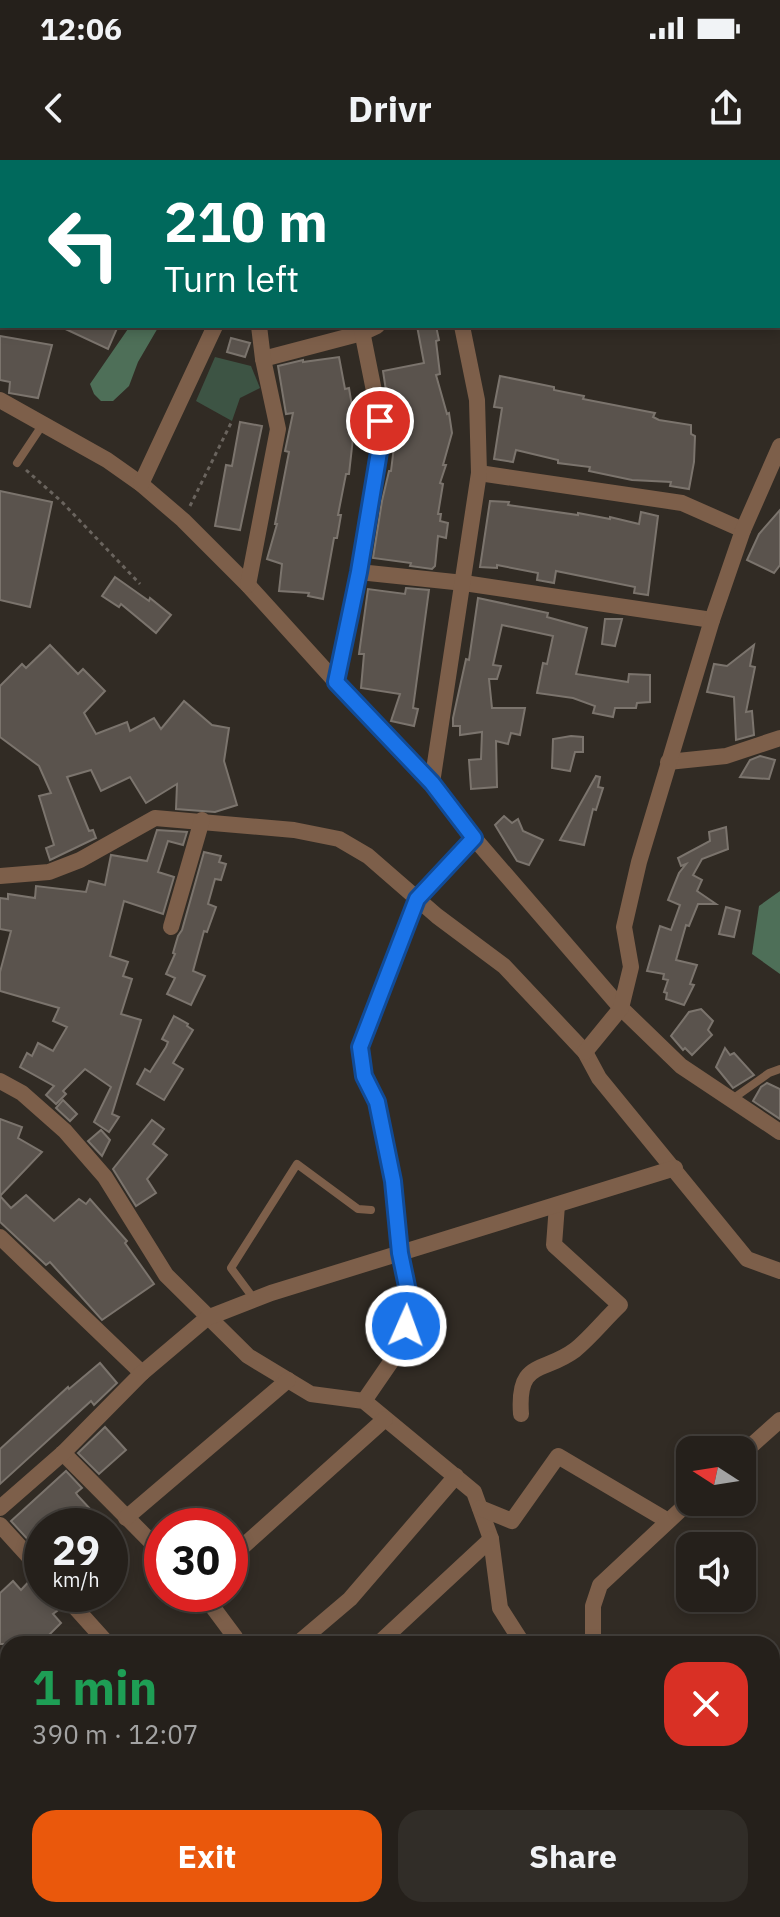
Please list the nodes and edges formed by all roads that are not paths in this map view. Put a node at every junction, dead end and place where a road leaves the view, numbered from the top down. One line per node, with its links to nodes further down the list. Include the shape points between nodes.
1 (214, 328): 11 (street)
2 (259, 328): 5 (street)
3 (462, 328): 10 (street, via 477,400)
4 (362, 330): 5 (street); 13 (street, via 381,440)
5 (263, 359): 15 (street, via 278,429)
6 (0, 400): 7 (street)
7 (43, 424): 9 (lane); 11 (street)
8 (780, 446): 12 (street)
9 (17, 463)
10 (479, 473): 12 (street, via 682,503); 14 (street)
11 (141, 484): 15 (street)
12 (743, 530): 16 (street)
13 (359, 572): 14 (street); 17 (street)
14 (464, 583): 16 (street); 20 (street)
15 (248, 585): 17 (street)
16 (712, 620): 19 (street)
17 (336, 682): 20 (street)
18 (780, 738): 19 (street, via 726,756)
19 (668, 762): 26 (street, via 624,927 631,967)
20 (432, 783): 22 (street)
21 (202, 820): 23 (street, via 155,818 49,872); 24 (street, via 339,839 368,856); 25 (street)
22 (474, 838): 24 (street); 26 (street)
23 (0, 876)
24 (417, 899): 27 (street, via 504,966); 36 (street, via 360,1047 393,1181)
25 (171, 927)
26 (621, 1008): 27 (street); 30 (street, via 681,1066)
27 (585, 1052): 32 (street, via 599,1078)
28 (780, 1069): 30 (lane)
29 (0, 1081): 39 (street, via 65,1131 105,1177 166,1275)
30 (731, 1100): 31 (street)
31 (780, 1132)
32 (675, 1168): 33 (street); 37 (street, via 747,1259)
33 (557, 1205): 36 (street); 43 (street, via 554,1245 620,1305 574,1351 532,1370 519,1391)
34 (371, 1210): 38 (lane, via 358,1209 297,1164 231,1268)
35 (0, 1237): 40 (street)
36 (400, 1253): 38 (street); 42 (street, via 409,1296 406,1326 397,1353)
37 (780, 1271)
38 (255, 1299): 39 (street)
39 (207, 1318): 40 (street); 41 (street, via 248,1356)
40 (142, 1373): 47 (street)
41 (288, 1380): 42 (street, via 311,1394); 53 (street)
42 (364, 1401): 44 (street)
43 (521, 1414)
44 (385, 1419): 48 (street); 59 (street)
45 (780, 1420): 46 (street)
46 (756, 1441)
47 (63, 1453): 49 (street); 50 (street)
48 (456, 1476): 51 (street, via 474,1492); 65 (street, via 350,1599)
49 (0, 1508)
50 (116, 1508)
51 (480, 1508): 55 (street, via 512,1521 558,1456); 58 (street)
52 (676, 1514): 55 (street)
53 (128, 1516)
54 (128, 1520): 57 (street)
55 (668, 1521): 68 (street, via 600,1585 593,1606)
56 (0, 1525): 60 (street)
57 (144, 1536)
58 (491, 1539): 66 (street); 67 (street, via 500,1608)
59 (248, 1542)
60 (24, 1551)
61 (79, 1612): 63 (street)
62 (216, 1612): 64 (street)
63 (101, 1636)
64 (234, 1636)
65 (306, 1636)
66 (387, 1636)
67 (518, 1636)
68 (593, 1636)

